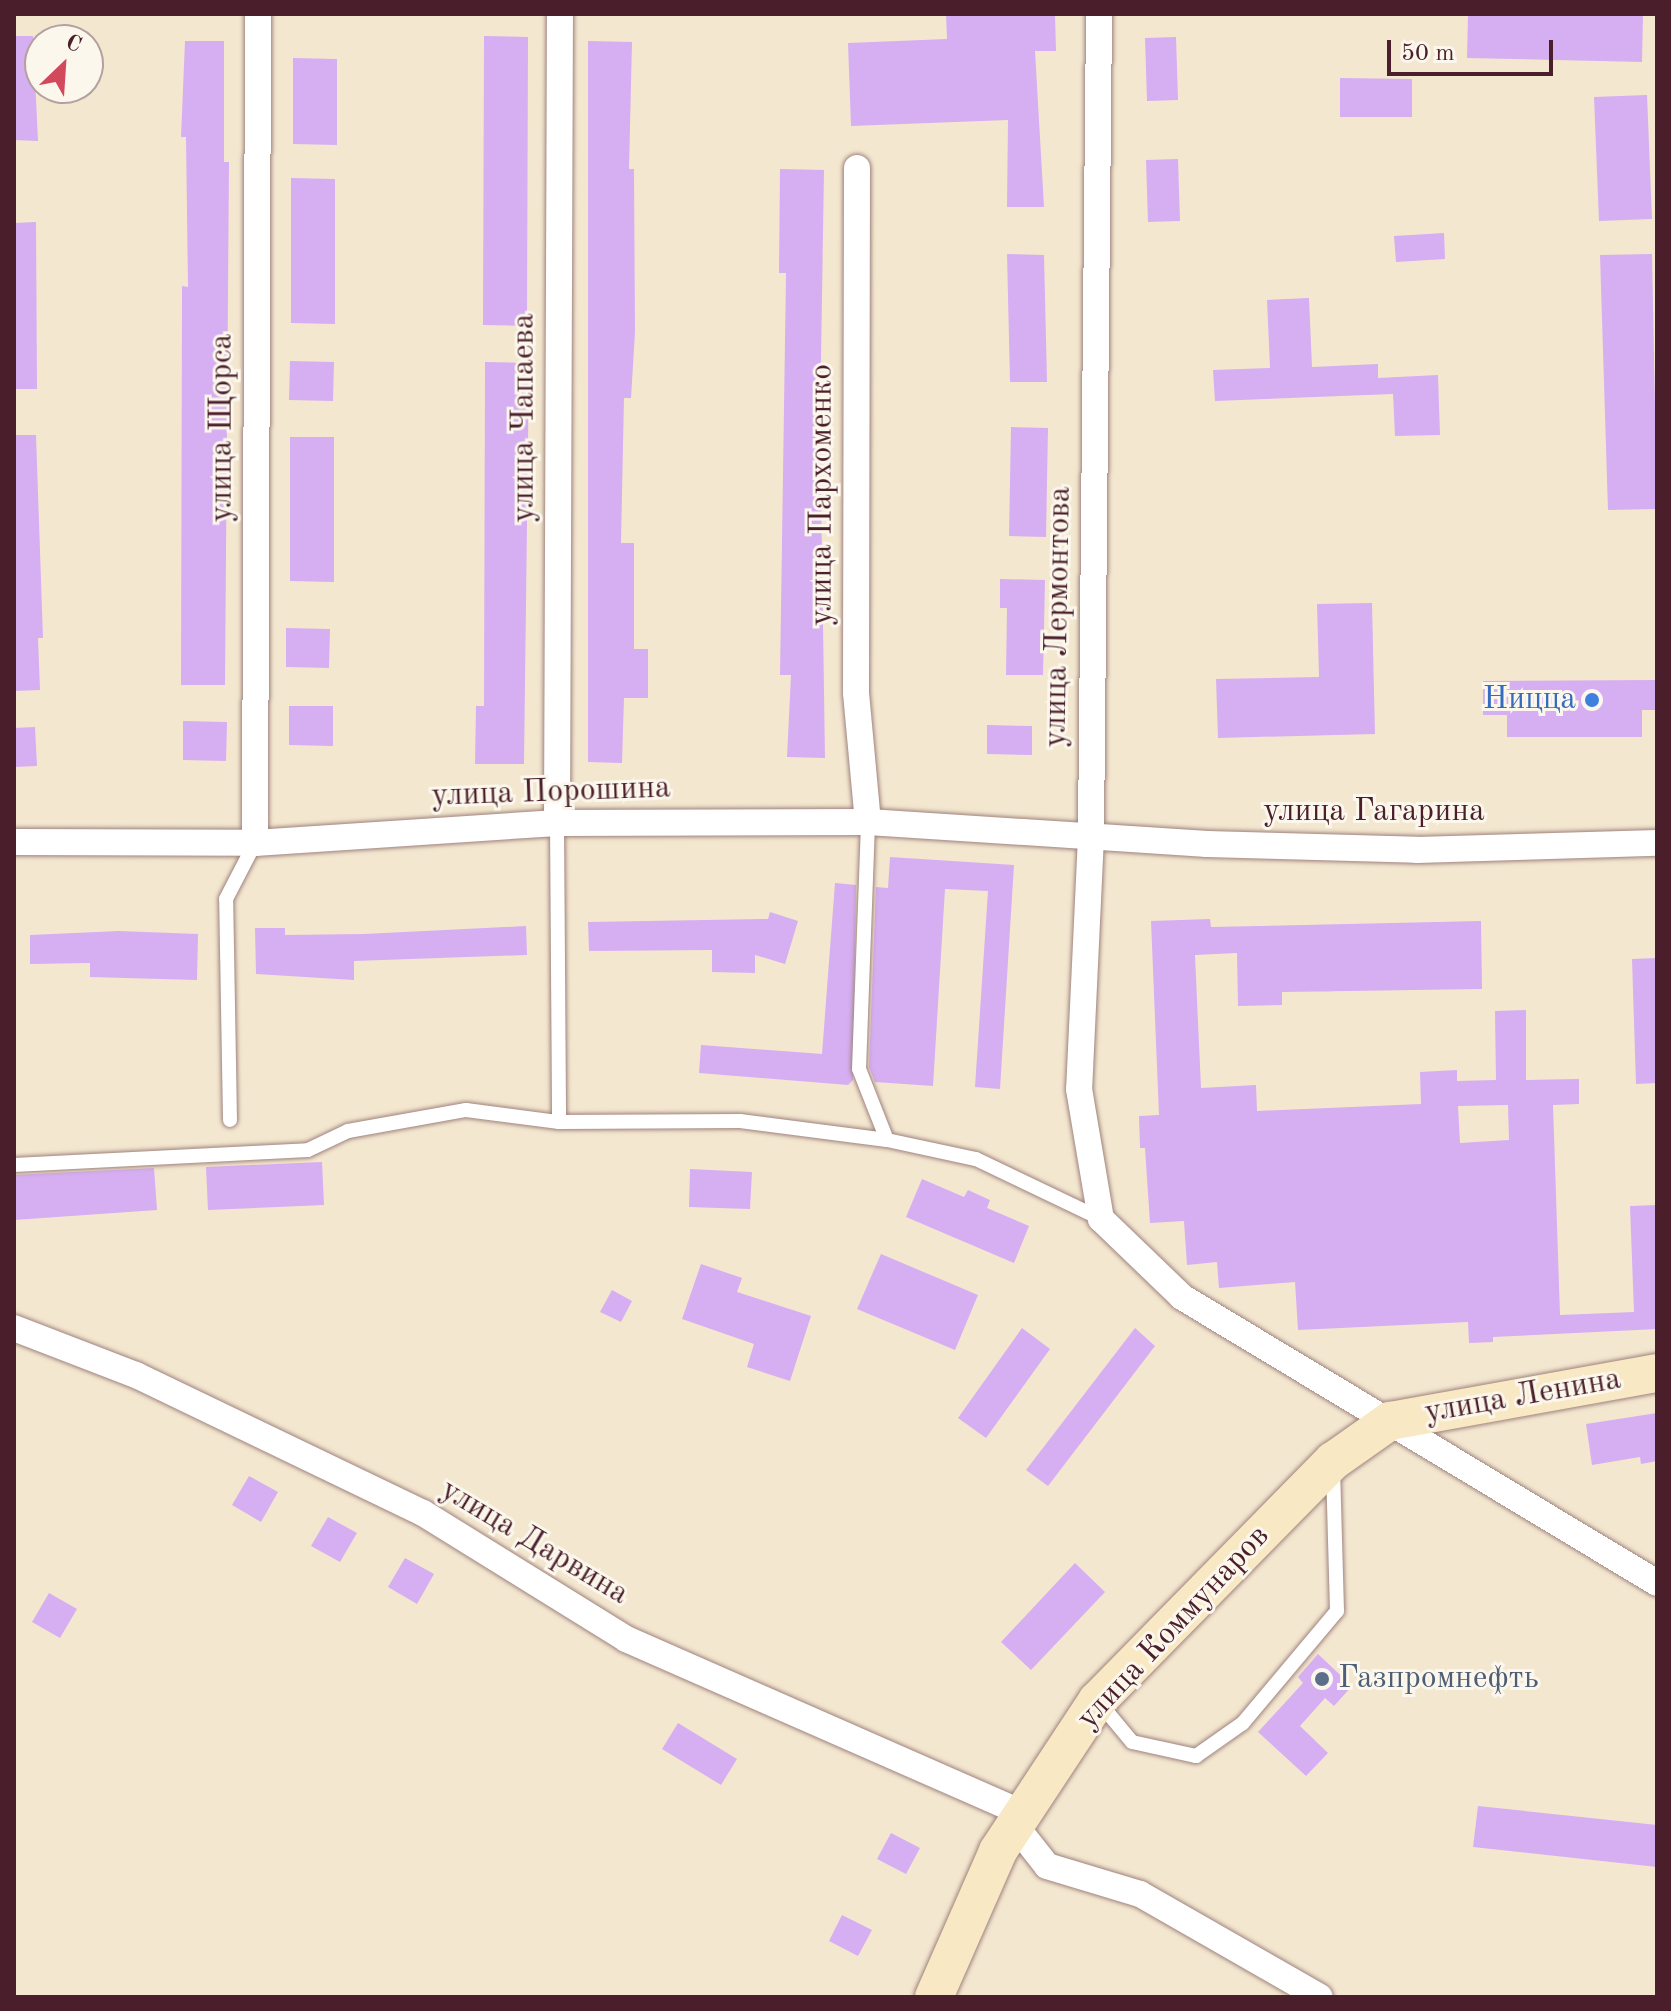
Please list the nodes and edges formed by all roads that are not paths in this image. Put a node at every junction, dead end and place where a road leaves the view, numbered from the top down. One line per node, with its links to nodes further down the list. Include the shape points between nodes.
1 (258, 14): 9 (street, улица Щорса)
2 (560, 14): 6 (street, улица Чапаева)
3 (1099, 14): 7 (street, улица Лермонтова)
4 (857, 168): 5 (street, улица Пархоменко, via 856,693)
5 (868, 822): 6 (street, улица Порошина); 7 (street, улица Порошина); 13 (lane, via 859,1069)
6 (557, 823): 9 (street, улица Порошина); 12 (lane)
7 (1091, 837): 10 (street, улица Гагарина, via 1417,850); 15 (street, улица Лермонтова, via 1079,1089)
8 (14, 842): 9 (street, улица Порошина)
9 (255, 843): 11 (lane, via 226,899)
10 (1657, 843)
11 (230, 1120)
12 (559, 1122): 13 (lane, via 740,1121); 14 (lane, via 466,1110 348,1131 308,1150)
13 (887, 1140): 15 (lane, via 976,1159)
14 (14, 1165)
15 (1101, 1219): 18 (street, via 1182,1297)
16 (14, 1328): 22 (street, улица Дарвина, via 136,1375 423,1513 626,1639)
17 (1657, 1373): 18 (main road, улица Ленина)
18 (1390, 1421): 19 (main road, улица Коммунаров); 20 (street)
19 (1333, 1461): 21 (main road, улица Коммунаров); 21 (lane, via 1337,1611 1243,1723 1196,1756 1132,1742)
20 (1657, 1583)
21 (1097, 1701): 22 (main road, улица Коммунаров)
22 (1017, 1818): 23 (main road, улица Коммунаров); 24 (street, улица Дарвина, via 1047,1866 1140,1894)
23 (934, 1997)
24 (1320, 1997)

